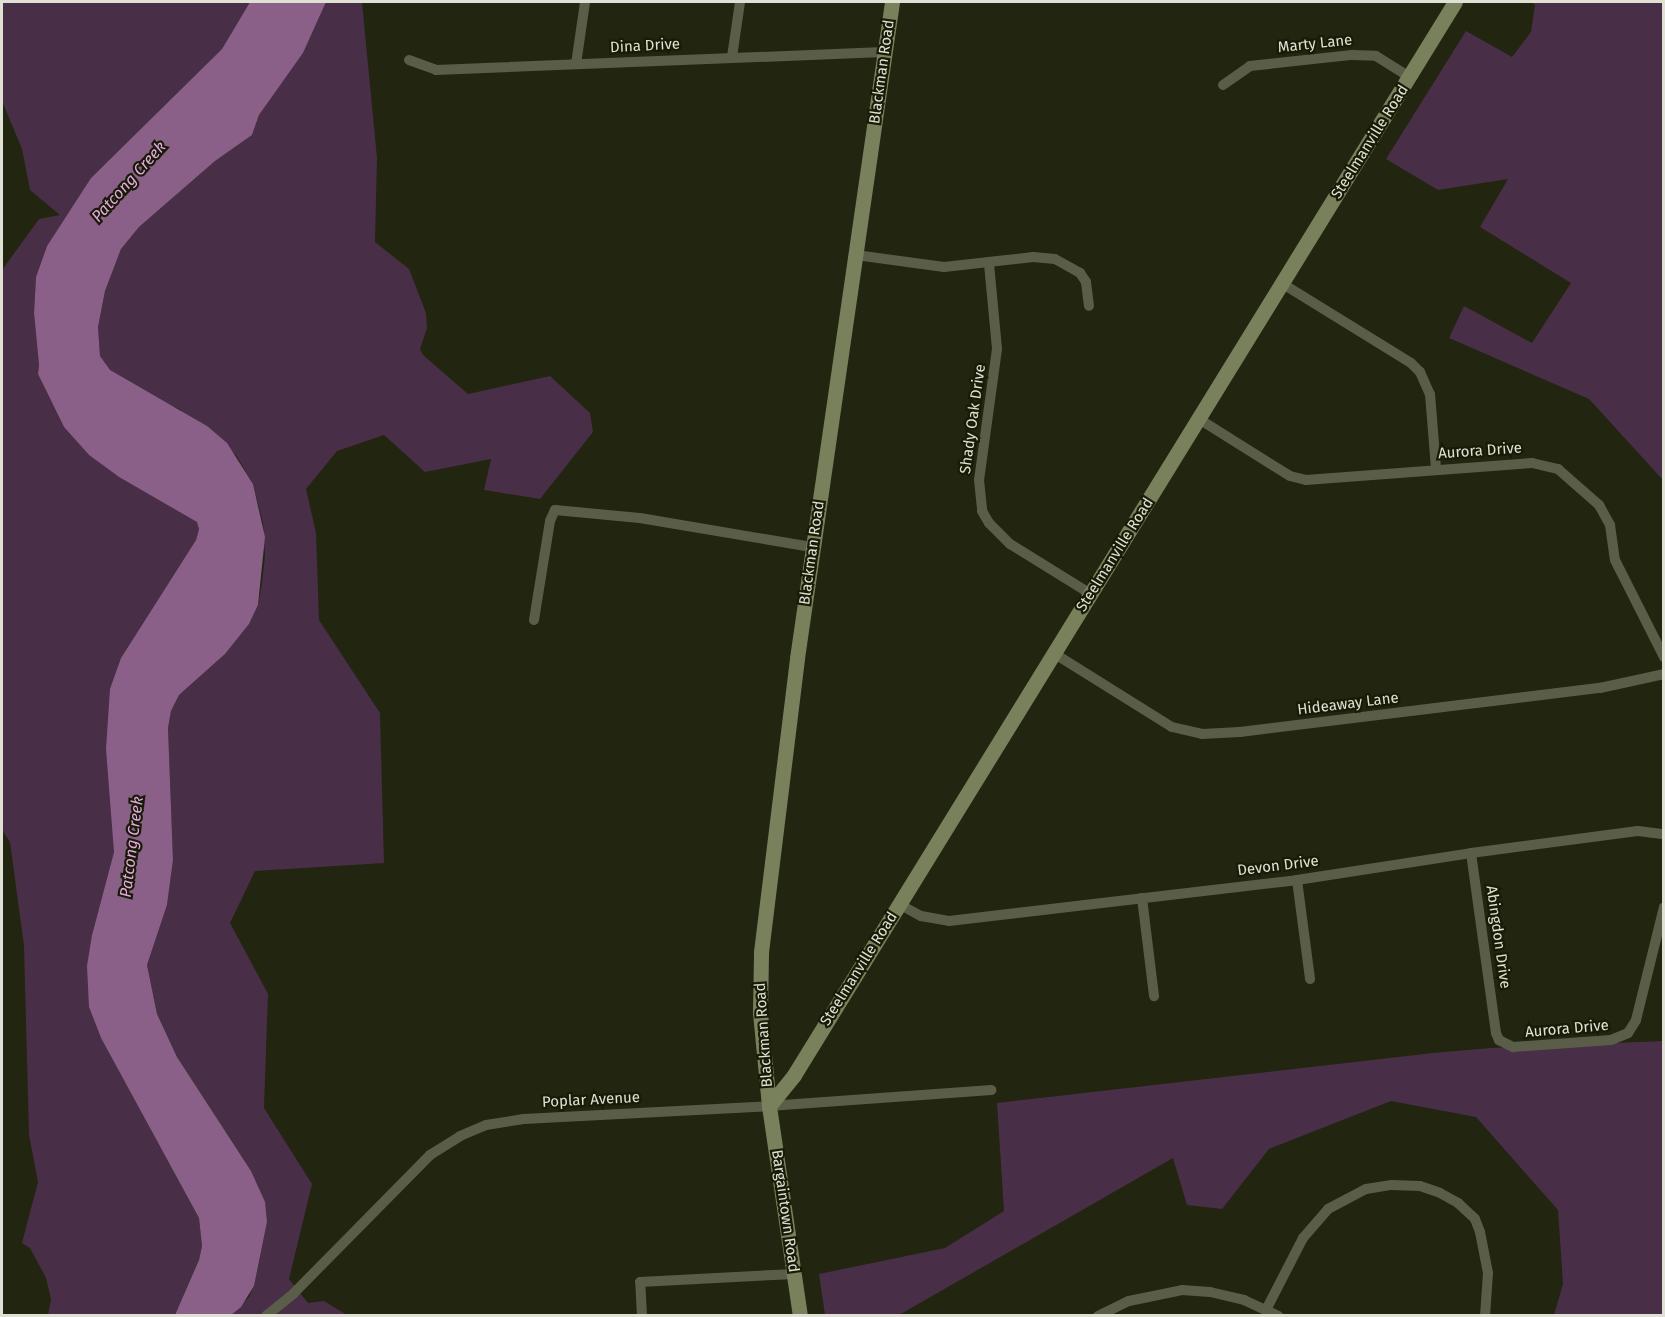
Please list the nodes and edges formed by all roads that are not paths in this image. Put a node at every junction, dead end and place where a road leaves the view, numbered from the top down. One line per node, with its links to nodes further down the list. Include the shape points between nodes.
1 (585, 2): 8 (street)
2 (740, 2): 6 (street)
3 (892, 2): 5 (main road, Blackman Road)
4 (1455, 2): 9 (main road, Steelmanville Road)
5 (884, 52): 6 (street, Dina Drive); 11 (main road, Blackman Road)
6 (732, 57): 8 (street, Dina Drive)
7 (409, 60): 8 (street, Dina Drive, via 436,70)
8 (576, 64)
9 (1410, 77): 10 (street, Marty Lane, via 1376,57 1352,55 1250,66); 13 (main road, Steelmanville Road)
10 (1223, 86)
11 (856, 255): 12 (street, via 944,267); 17 (main road, Blackman Road)
12 (989, 264): 14 (street, via 1033,257 1062,261 1083,277); 18 (street, Shady Oak Drive, via 997,349 979,480 982,511 1010,544)
13 (1283, 284): 15 (main road, Steelmanville Road); 16 (street, via 1420,372 1430,394)
14 (1089, 306)
15 (1198, 419): 16 (street, Aurora Drive, via 1284,472 1306,480); 18 (main road, Steelmanville Road)
16 (1436, 468): 21 (street, Aurora Drive, via 1532,463 1558,469 1599,505 1610,525 1615,560)
17 (812, 547): 19 (street, via 640,518 555,510); 33 (main road, Blackman Road, via 761,952 760,1012)
18 (1091, 594): 20 (main road, Steelmanville Road)
19 (534, 620)
20 (1055, 654): 22 (street, Hideaway Lane, via 1172,727 1202,734 1600,688); 27 (main road, Steelmanville Road)
21 (1664, 657)
22 (1664, 674)
23 (1664, 834): 24 (street, Devon Drive, via 1638,831)
24 (1471, 853): 25 (street, Devon Drive); 31 (street, Abingdon Drive)
25 (1297, 880): 26 (street, Devon Drive); 29 (street)
26 (1142, 898): 27 (street, Devon Drive, via 949,921 921,916); 30 (street)
27 (899, 904): 33 (main road, Steelmanville Road, via 794,1075)
28 (1664, 907): 31 (street, Aurora Drive, via 1636,1020 1625,1036 1518,1048 1499,1040)
29 (1310, 979)
30 (1154, 996)
31 (1494, 1026)
32 (990, 1090): 33 (street, Poplar Avenue)
33 (769, 1106): 34 (main road, Bargaintown Road); 36 (street, Poplar Avenue, via 524,1119 477,1128 430,1155)
34 (795, 1275): 37 (street, via 640,1282); 38 (main road, Bargaintown Road)
35 (1267, 1308): 39 (street, via 1210,1292 1182,1290 1130,1301); 40 (street); 41 (street, via 1303,1238 1328,1209 1366,1189 1420,1186 1458,1203 1475,1219 1488,1273)
36 (267, 1316)
37 (642, 1316)
38 (800, 1316)
39 (1098, 1316)
40 (1279, 1316)
41 (1485, 1316)

